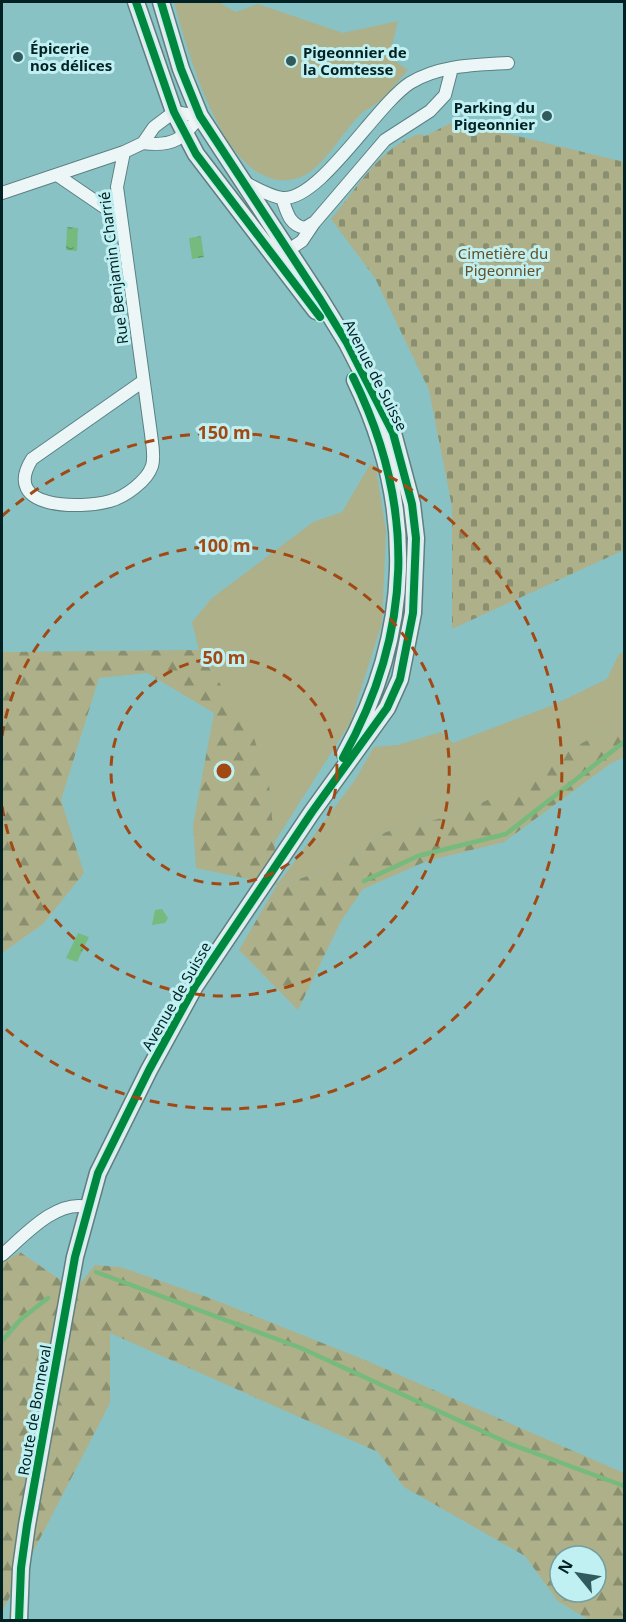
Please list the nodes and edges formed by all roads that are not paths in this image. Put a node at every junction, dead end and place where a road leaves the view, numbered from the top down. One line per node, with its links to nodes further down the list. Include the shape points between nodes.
1 (136, 2): 5 (street, Avenue de Suisse)
2 (161, 2): 6 (street, Avenue de Suisse)
3 (508, 63): 4 (street)
4 (452, 68): 13 (street, via 428,74 408,85 316,184 299,196); 15 (street, via 446,95 430,111 385,140)
5 (174, 112): 6 (street); 7 (street, Avenue de Suisse); 8 (street, via 154,127)
6 (200, 116): 7 (street); 11 (street, Avenue de Suisse)
7 (186, 135): 8 (street, via 173,143); 16 (street, Avenue de Suisse, via 209,174)
8 (143, 142): 9 (street)
9 (124, 152): 10 (street); 14 (street, Rue Benjamin Charrié, via 117,187)
10 (57, 175): 12 (street); 14 (street)
11 (243, 181): 13 (street); 16 (street, Avenue de Suisse)
12 (2, 193)
13 (282, 198): 15 (street, via 290,221 297,227)
14 (120, 218): 17 (street, Rue Benjamin Charrié)
15 (314, 223): 16 (street, via 302,241)
16 (283, 254): 18 (street, Avenue de Suisse, via 360,390 387,469 400,543 398,596 387,654 368,709 312,812 195,986 115,1136)
17 (142, 382): 17 (street, Rue Benjamin Charrié, via 153,456 153,465 142,480 122,496 104,502 43,503 27,495 23,474 33,459)
18 (87, 1207): 19 (street, via 71,1205 56,1212); 20 (street, Route de Bonneval, via 27,1525)
19 (2, 1255)
20 (19, 1620)

